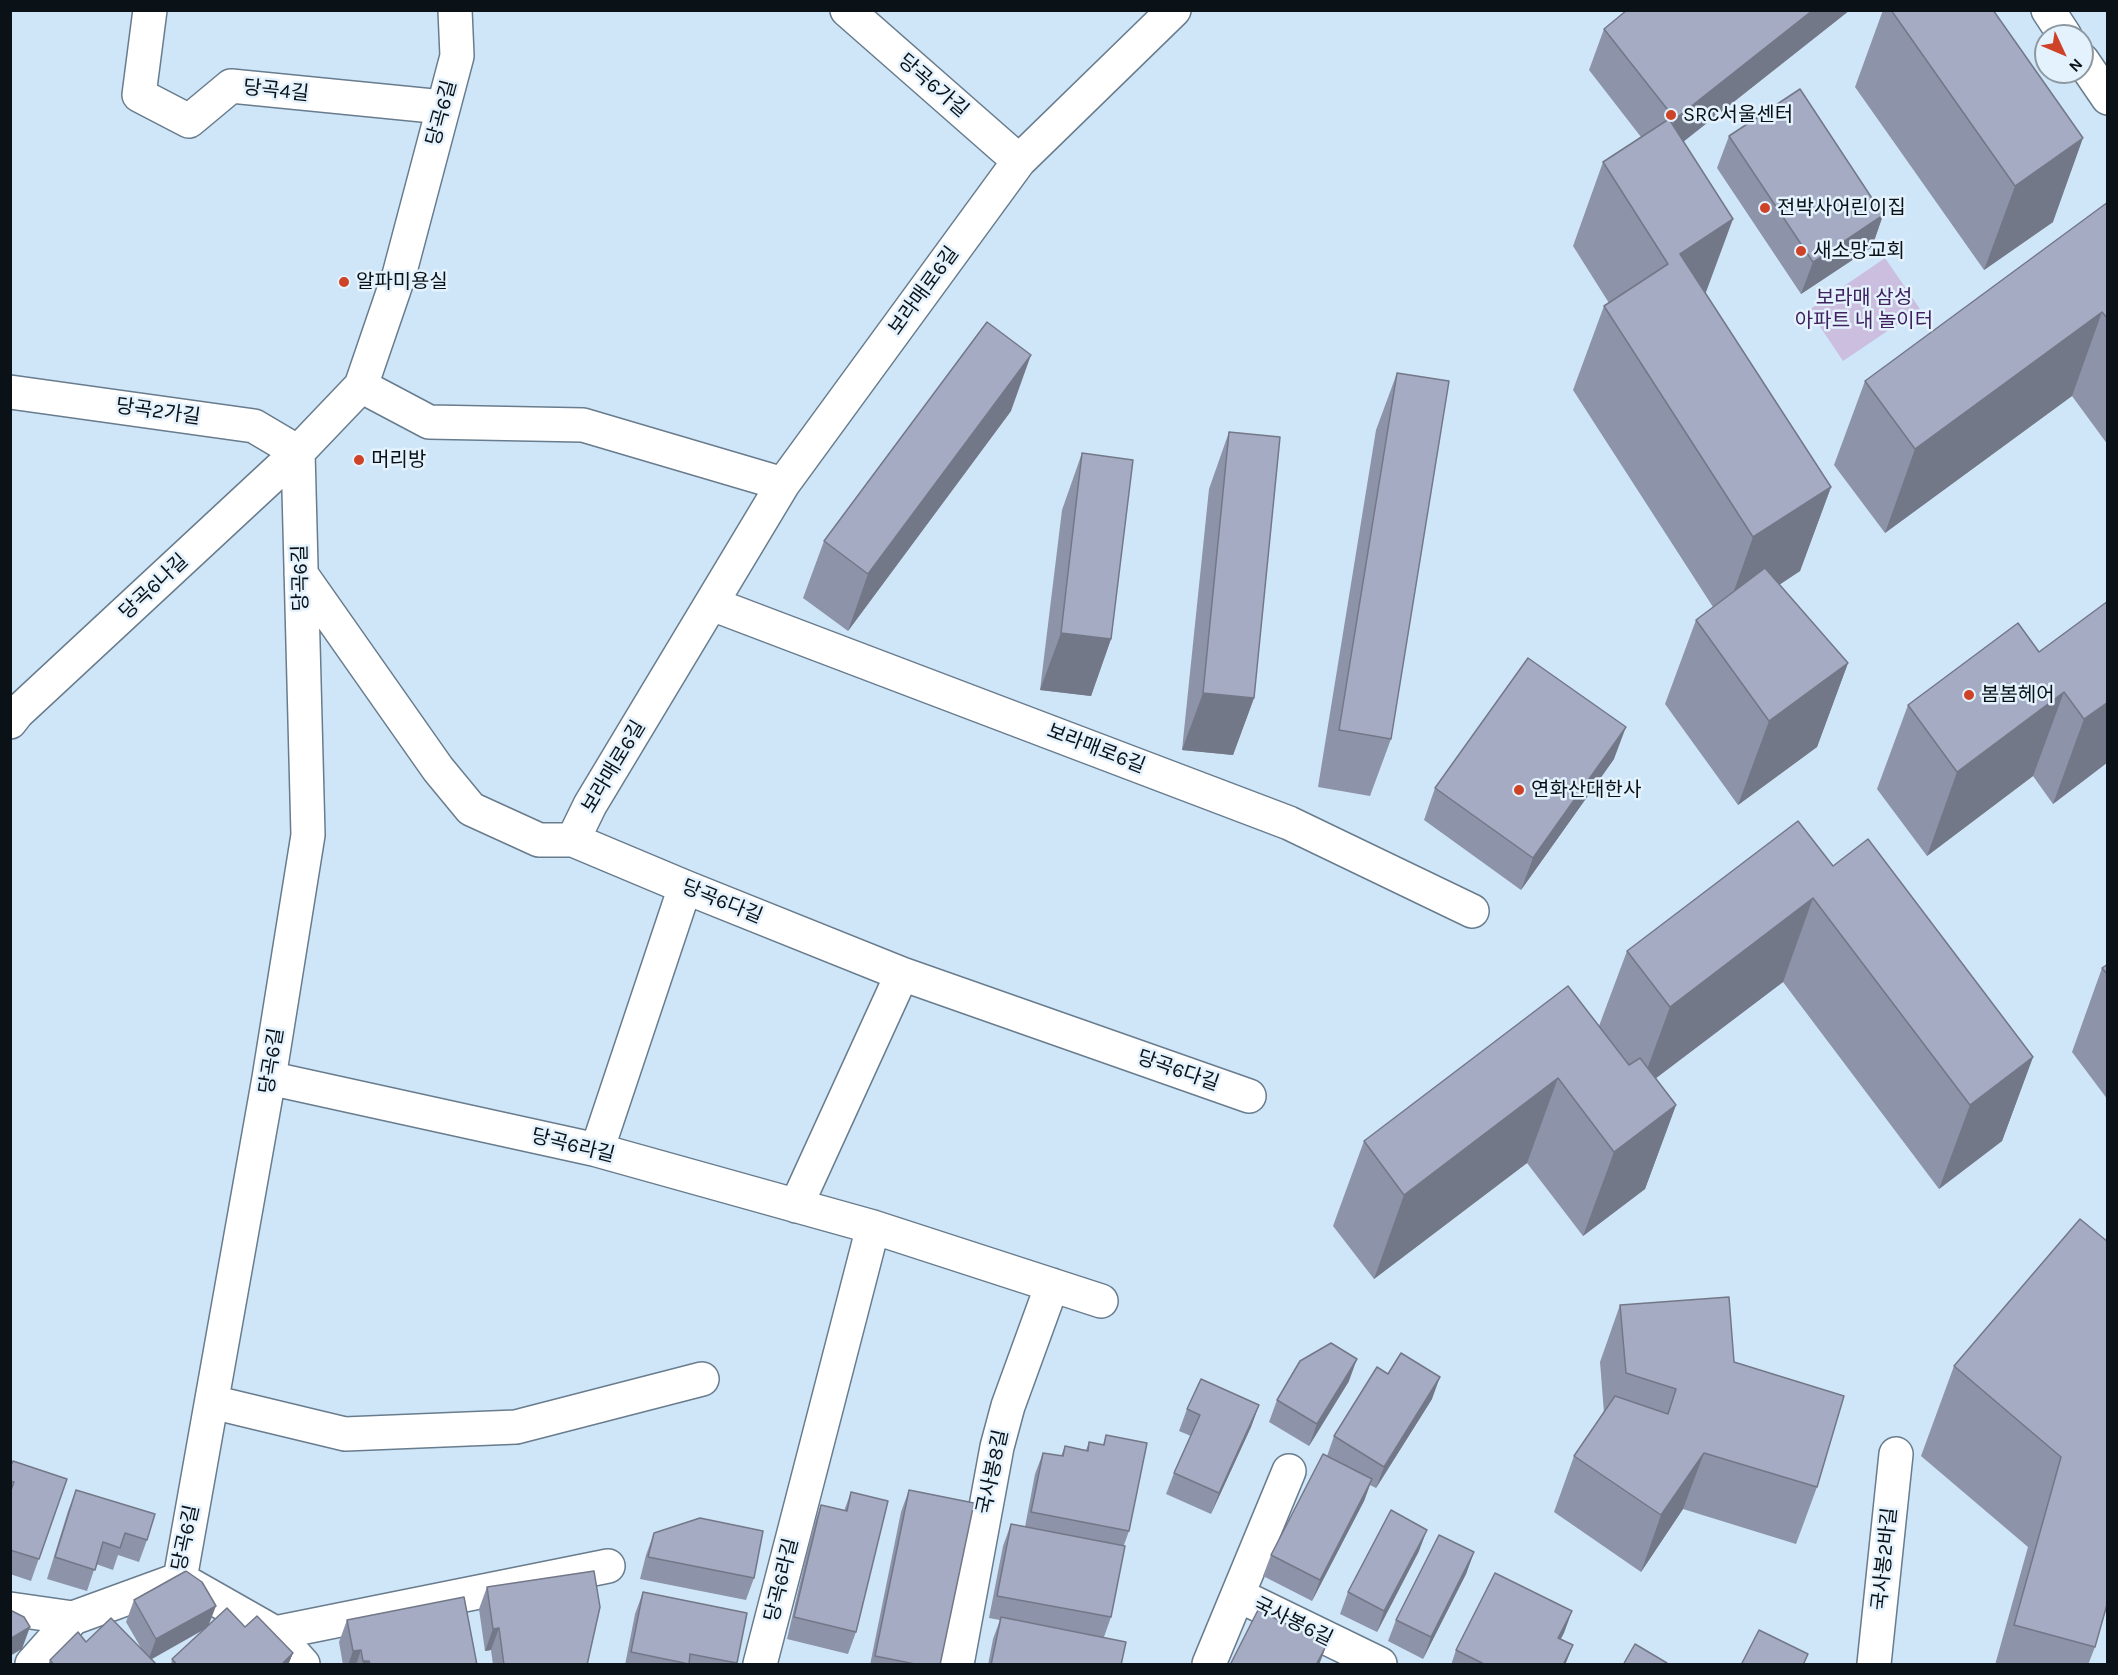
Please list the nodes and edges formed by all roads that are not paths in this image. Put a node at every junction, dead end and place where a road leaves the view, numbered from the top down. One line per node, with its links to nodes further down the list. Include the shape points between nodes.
1 (150, 10): 9 (street, 당곡4길, via 139,95 189,121 231,86)
2 (455, 10): 9 (street, 당곡6길, via 457,56)
3 (847, 10): 10 (street, 당곡6가길)
4 (1174, 10): 10 (street, 보라매로6길)
5 (2048, 10): 6 (street)
6 (2057, 24)
7 (2094, 78): 8 (street)
8 (2108, 98)
9 (443, 107): 11 (street, 당곡6길, via 399,275)
10 (1018, 161): 14 (street, 보라매로6길)
11 (361, 386): 13 (street, 당곡6길); 14 (street, via 429,422 583,425)
12 (10, 392): 13 (street, 당곡2가길, via 254,426)
13 (298, 452): 15 (street, 당곡6길); 17 (street, 당곡6나길)
14 (783, 484): 16 (street, 보라매로6길)
15 (301, 574): 18 (street, 당곡6다길, via 438,769 471,809 539,840); 22 (street, 당곡6길, via 308,835)
16 (712, 604): 18 (street, 보라매로6길, via 590,805); 20 (street, 보라매로6길, via 1289,823)
17 (10, 722)
18 (573, 840): 19 (street, 당곡6다길)
19 (685, 887): 21 (street, 당곡6다길); 24 (street)
20 (1472, 911)
21 (902, 974): 23 (street, 당곡6다길); 25 (street)
22 (269, 1078): 24 (street, 당곡6라길); 30 (street, 당곡6길)
23 (1249, 1096)
24 (597, 1150): 25 (street, 당곡6라길)
25 (796, 1206): 26 (street, 당곡6라길)
26 (873, 1227): 27 (street, 당곡6라길); 39 (street, 당곡6라길)
27 (1052, 1285): 28 (street, 당곡6라길); 42 (street, 국사봉8길, via 996,1447)
28 (1101, 1301)
29 (702, 1379): 30 (street, via 516,1427 345,1434)
30 (212, 1402): 34 (street, 당곡6길)
31 (1896, 1454): 45 (street, 국사봉2바길)
32 (1289, 1471): 35 (street)
33 (608, 1566): 38 (street)
34 (180, 1579): 37 (street, 당곡6길); 38 (street)
35 (1238, 1595): 43 (street); 44 (street, 국사봉6길)
36 (10, 1609): 37 (street)
37 (73, 1618): 40 (street, 당곡6길)
38 (275, 1633): 41 (street)
39 (770, 1661)
40 (32, 1665)
41 (303, 1665)
42 (957, 1665)
43 (1209, 1665)
44 (1380, 1665)
45 (1874, 1665)

